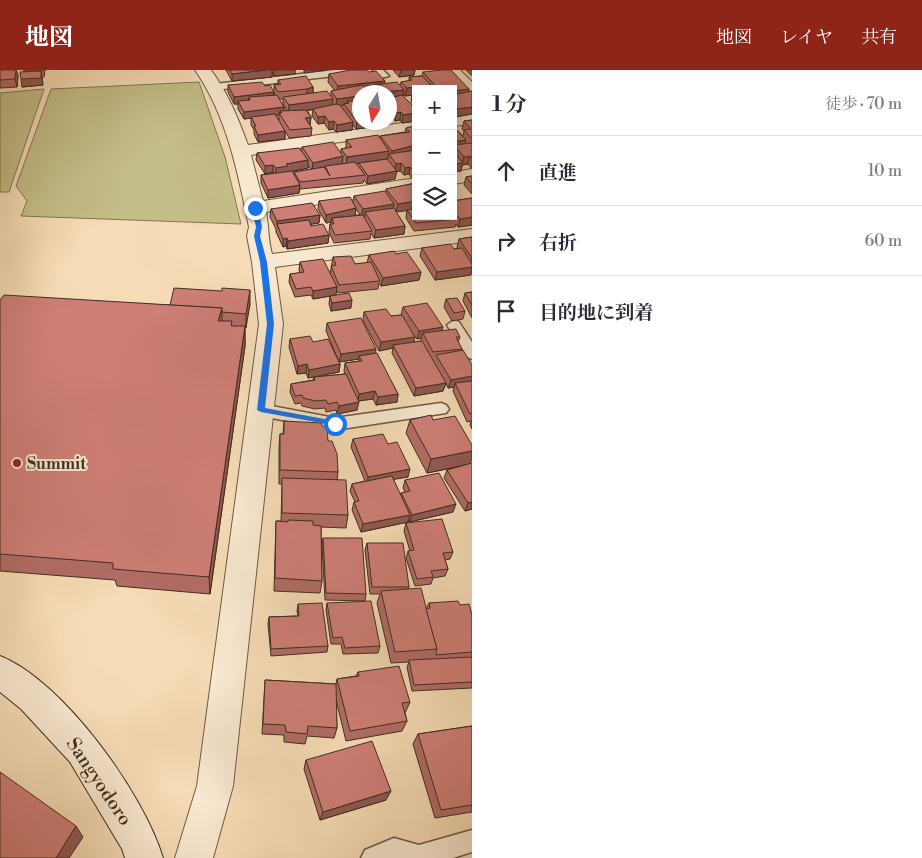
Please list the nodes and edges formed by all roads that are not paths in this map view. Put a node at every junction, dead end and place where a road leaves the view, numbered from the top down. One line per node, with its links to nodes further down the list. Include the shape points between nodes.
1 (359, 70): 3 (lane)
2 (450, 70): 6 (street)
3 (309, 76): 4 (lane); 5 (lane)
4 (209, 78): 10 (street)
5 (315, 85)
6 (472, 92)
7 (472, 118): 8 (street)
8 (457, 120)
9 (412, 127): 10 (street)
10 (242, 151): 14 (street)
11 (472, 175): 12 (street)
12 (457, 177)
13 (412, 185): 14 (street)
14 (255, 208): 16 (street)
15 (472, 235): 16 (street)
16 (263, 262): 19 (street, via 271,324)
17 (454, 325): 18 (lane)
18 (472, 354)
19 (261, 410): 20 (lane, via 335,424); 24 (street, via 215,786)
20 (441, 410)
21 (0, 672): 23 (street, Sangyodoro, via 33,697 83,749 139,841)
22 (472, 841): 25 (lane, via 419,857 394,849)
23 (144, 858)
24 (194, 858)
25 (373, 858)

